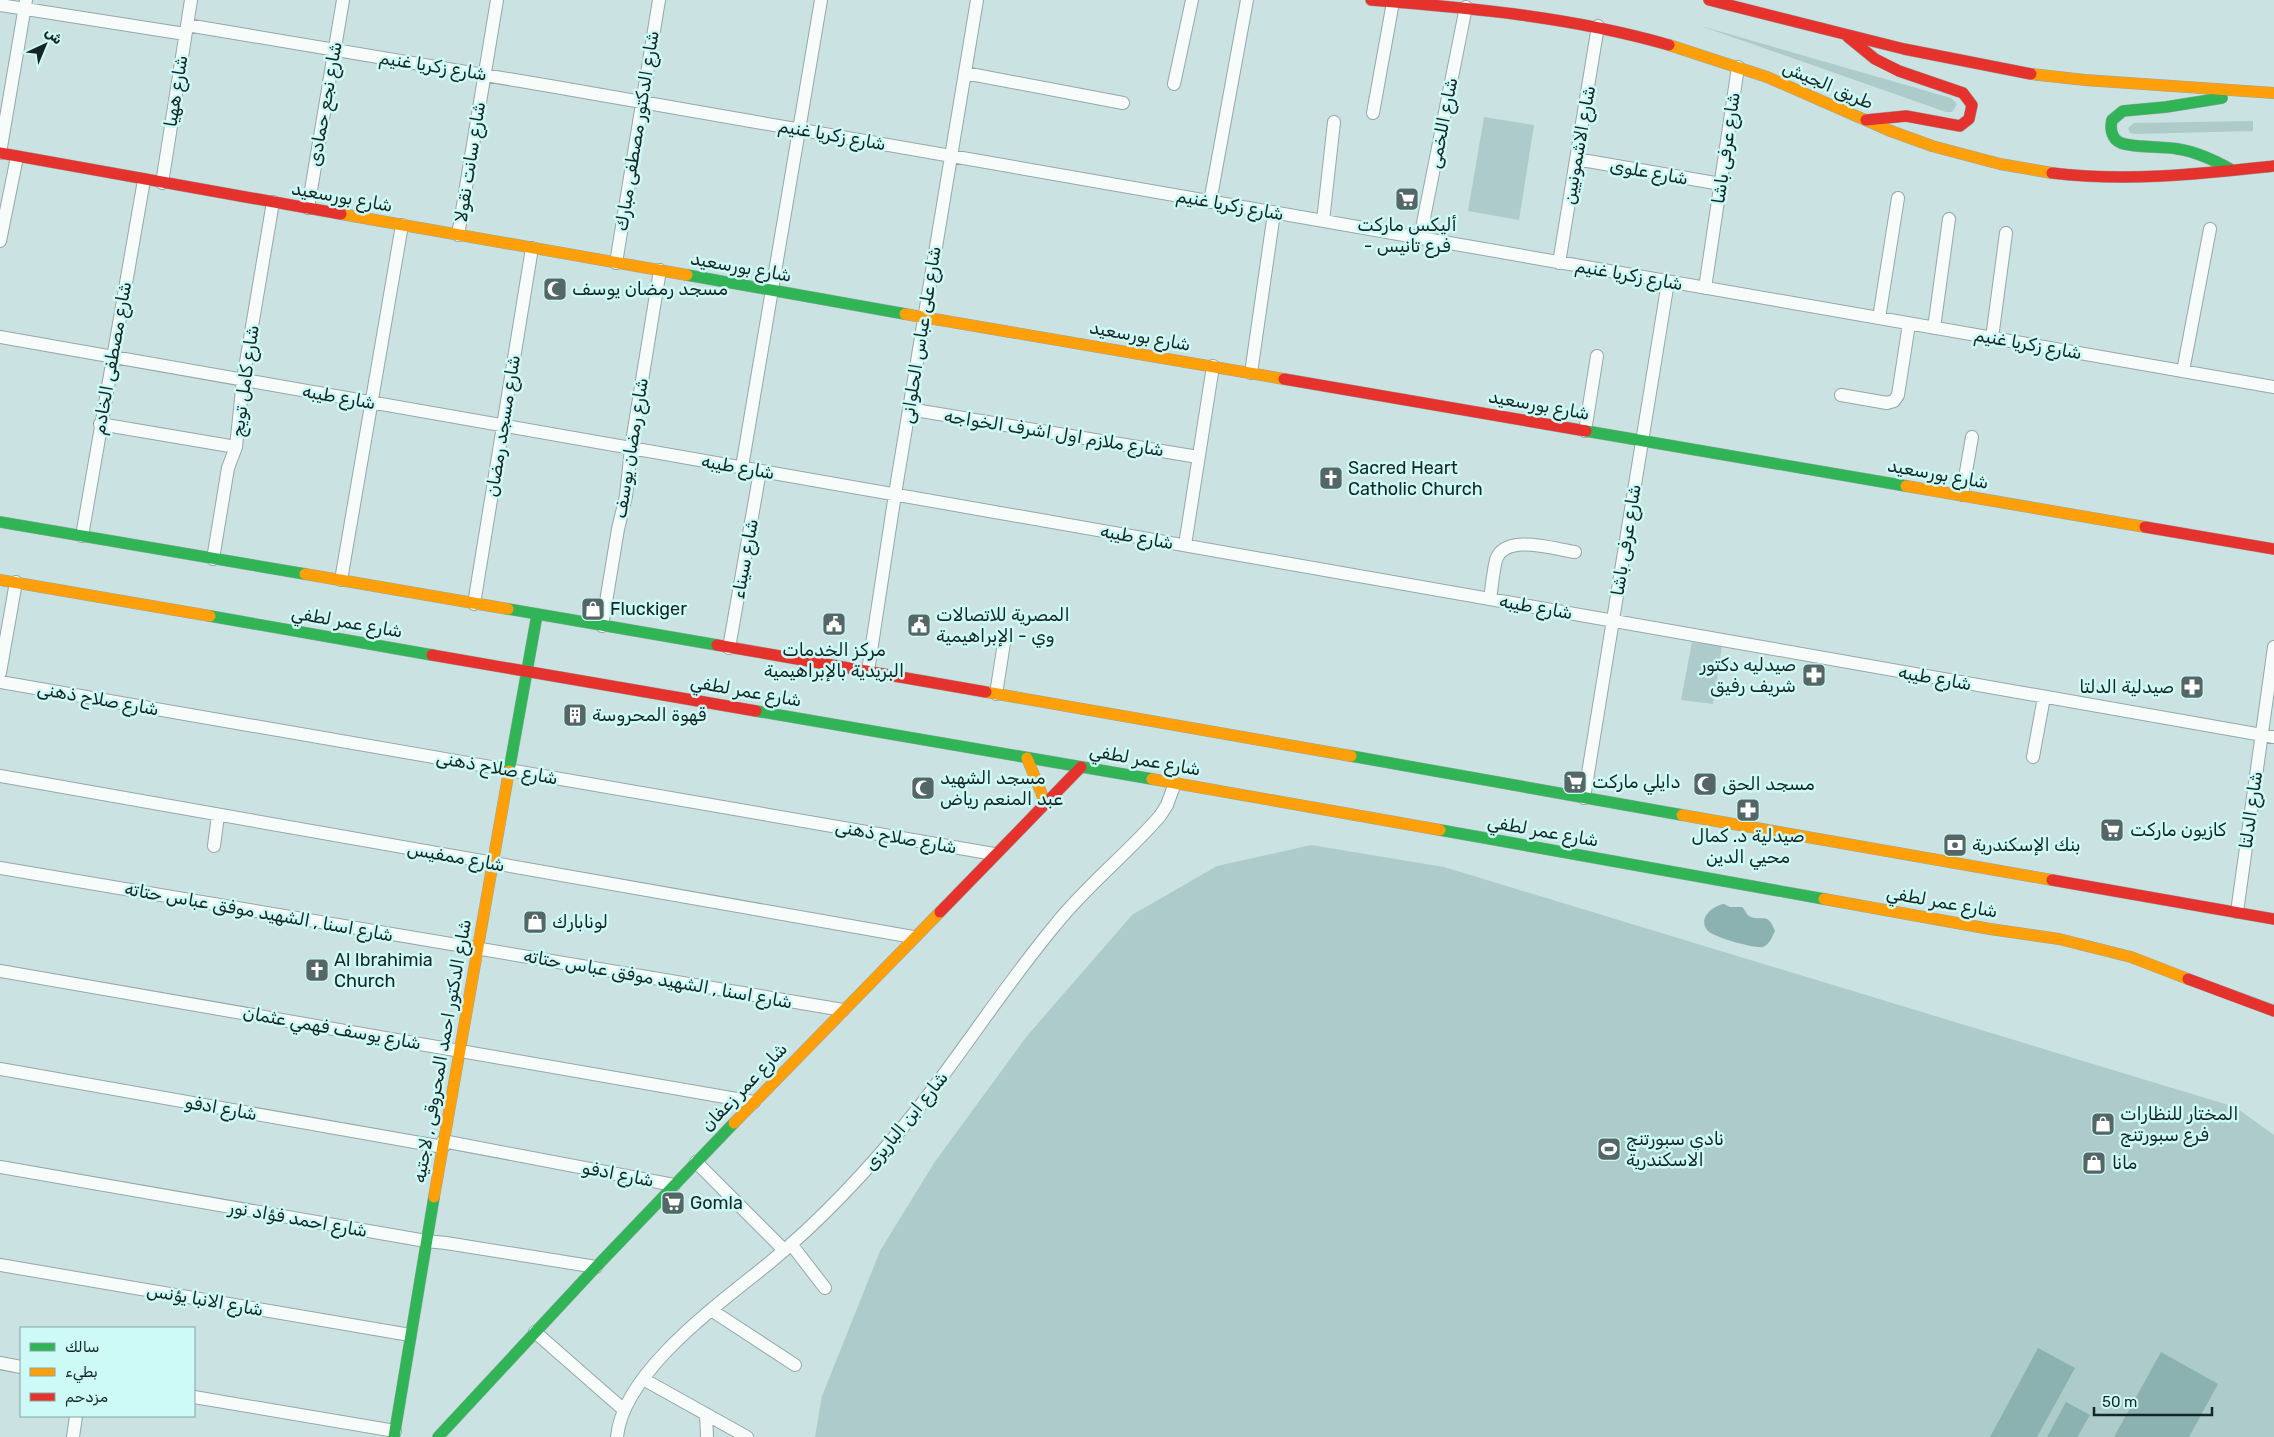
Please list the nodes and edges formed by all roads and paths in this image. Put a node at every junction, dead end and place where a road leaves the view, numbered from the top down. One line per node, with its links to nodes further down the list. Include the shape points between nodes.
1 (191, 0): 16 (street, شارع ههيا)
2 (343, 0): 18 (street, شارع نجع حمادى)
3 (497, 0): 21 (street, شارع سانت نقولا)
4 (659, 0): 25 (street, شارع الدكتور مصطفى مبارك)
5 (821, 0): 30 (street)
6 (977, 0): 20 (street, شارع على عباس الحلوانى)
7 (1192, 0): 22 (street)
8 (1247, 0): 42 (street)
9 (1371, 0): 11 (main road, طريق الجيش)
10 (1710, 0): 17 (main road)
11 (1393, 2): 14 (main road, طريق الجيش); 27 (street)
12 (25, 4): 13 (street, شارع زكريا غنيم); 16 (street, شارع زكريا غنيم); 31 (street)
13 (0, 5)
14 (1466, 8): 15 (main road, طريق الجيش); 51 (street, شارع اللخمى)
15 (1598, 26): 19 (main road, طريق الجيش); 34 (street, شارع الاشمونيين)
16 (186, 30): 18 (street, شارع زكريا غنيم); 38 (street, شارع ههيا)
17 (1844, 33): 23 (main road, via 1962,62 2022,72 2144,85); 28 (main road, via 1875,59 1899,71 1963,93 1972,105 1969,119 1960,126 1906,116)
18 (334, 50): 21 (street, شارع زكريا غنيم); 43 (street, شارع نجع حمادى)
19 (1738, 67): 28 (main road, طريق الجيش); 39 (street, شارع عرفى باشا)
20 (965, 73): 26 (street); 32 (street, شارع على عباس الحلوانى)
21 (485, 75): 25 (street, شارع زكريا غنيم); 50 (street, شارع سانت نقولا)
22 (1174, 84)
23 (2248, 90): 24 (main road); 36 (main road, via 2194,104 2123,111 2114,116 2110,125 2113,136 2122,143 2180,149 2214,160)
24 (2274, 93)
25 (642, 102): 30 (street, شارع زكريا غنيم); 54 (street, شارع الدكتور مصطفى مبارك)
26 (1123, 103)
27 (1373, 113)
28 (1864, 120): 36 (main road, طريق الجيش, via 1953,152 2045,172 2138,178)
29 (1334, 122): 46 (street)
30 (799, 130): 32 (street, شارع زكريا غنيم); 59 (street)
31 (0, 153): 33 (main road, شارع بورسعيد)
32 (951, 156): 42 (street, شارع زكريا غنيم); 60 (street, شارع على عباس الحلوانى)
33 (17, 157): 37 (main road, شارع بورسعيد); 52 (street)
34 (1576, 159): 39 (street, شارع علوى); 55 (street, شارع الاشمونيين)
35 (2274, 166): 36 (main road, طريق الجيش)
36 (2232, 170)
37 (144, 180): 38 (main road, شارع بورسعيد); 67 (street, شارع مصطفى الخادم)
38 (162, 183): 41 (main road, شارع بورسعيد)
39 (1721, 184): 58 (street, شارع عرفى باشا)
40 (1898, 198): 61 (street)
41 (273, 202): 43 (main road, شارع بورسعيد); 71 (street, شارع كامل تويج)
42 (1210, 202): 44 (street, شارع زكريا غنيم)
43 (308, 208): 47 (main road, شارع بورسعيد)
44 (1274, 213): 46 (street, شارع زكريا غنيم); 70 (street)
45 (1949, 219): 63 (street)
46 (1322, 222): 51 (street, شارع زكريا غنيم)
47 (402, 225): 50 (main road, شارع بورسعيد); 74 (street)
48 (2210, 229): 69 (street)
49 (2006, 233): 65 (street)
50 (458, 235): 53 (main road, شارع بورسعيد)
51 (1420, 238): 55 (street, شارع زكريا غنيم)
52 (0, 241)
53 (532, 248): 54 (main road, شارع بورسعيد); 77 (street, شارع مسجد رمضان)
54 (616, 262): 56 (main road, شارع بورسعيد)
55 (1559, 263): 57 (street, شارع زكريا غنيم)
56 (660, 270): 59 (main road, شارع بورسعيد); 82 (street, شارع رمضان يوسف)
57 (1668, 282): 58 (street, شارع زكريا غنيم); 80 (street, شارع عرفى باشا)
58 (1705, 288): 61 (street, شارع زكريا غنيم)
59 (772, 290): 60 (main road, شارع بورسعيد); 84 (street)
60 (924, 316): 68 (main road, شارع بورسعيد); 75 (street, شارع على عباس الحلوانى)
61 (1879, 318): 62 (street, شارع زكريا غنيم)
62 (1909, 324): 63 (street, شارع زكريا غنيم); 73 (street, via 1898,395 1894,401 1887,403)
63 (1934, 328): 65 (street, شارع زكريا غنيم)
64 (0, 338): 67 (street, شارع طيبه)
65 (1992, 338): 69 (street, شارع زكريا غنيم)
66 (1598, 356): 78 (street)
67 (112, 357): 71 (street, شارع طيبه); 76 (street, شارع مصطفى الخادم)
68 (1212, 366): 70 (main road, شارع بورسعيد); 83 (street)
69 (2183, 371): 72 (street, شارع زكريا غنيم)
70 (1251, 373): 78 (main road, شارع بورسعيد)
71 (243, 380): 74 (street, شارع طيبه); 81 (street, شارع كامل تويج)
72 (2274, 387)
73 (1841, 395)
74 (372, 403): 77 (street, شارع طيبه); 95 (street)
75 (909, 409): 83 (street, شارع ملازم اول اشرف الخواجه); 86 (street, شارع على عباس الحلوانى)
76 (100, 424): 81 (street); 89 (street, شارع مصطفى الخادم)
77 (503, 426): 82 (street, شارع طيبه); 98 (street, شارع مسجد رمضان)
78 (1586, 431): 80 (main road, شارع بورسعيد)
79 (1972, 437): 87 (street)
80 (1642, 440): 87 (main road, شارع بورسعيد); 100 (street, شارع عرفى باشا)
81 (236, 447): 93 (street, شارع كامل تويج, via 228,468)
82 (631, 448): 84 (street, شارع طيبه); 101 (street, شارع رمضان يوسف, via 626,496)
83 (1198, 457): 90 (street)
84 (742, 468): 85 (street, شارع طيبه)
85 (760, 471): 86 (street, شارع طيبه); 104 (street, شارع سيناء)
86 (895, 494): 90 (street, شارع طيبه); 106 (street, شارع على عباس الحلوانى)
87 (1962, 496): 91 (main road, شارع بورسعيد)
88 (0, 522): 89 (main road)
89 (82, 536): 93 (main road)
90 (1185, 545): 97 (street, شارع طيبه)
91 (2274, 550)
92 (1575, 552): 97 (street, via 1516,544 1504,548 1496,559)
93 (213, 559): 95 (main road)
94 (0, 580): 96 (main road, شارع عمر لطفي)
95 (341, 580): 98 (main road)
96 (16, 582): 105 (main road, شارع عمر لطفي); 107 (street)
97 (1490, 599): 100 (street, شارع طيبه)
98 (474, 604): 99 (main road)
99 (537, 615): 101 (main road); 105 (main road, شارع الدكتور احمد المحروقى , لاجتيه)
100 (1613, 621): 110 (street, شارع طيبه); 118 (street, شارع عرفى باشا)
101 (602, 626): 104 (main road)
102 (1004, 643): 109 (street)
103 (2274, 647): 111 (street, شارع الدلتا)
104 (729, 648): 106 (main road)
105 (526, 671): 113 (main road, شارع عمر لطفي); 115 (main road, شارع الدكتور احمد المحروقى , لاجتيه)
106 (868, 671): 109 (main road)
107 (0, 673)
108 (0, 682): 115 (street, شارع صلاح ذهنى)
109 (996, 694): 118 (main road)
110 (2044, 697): 111 (street, شارع طيبه); 112 (street)
111 (2268, 736): 125 (street, شارع الدلتا)
112 (2033, 757)
113 (1027, 758): 114 (main road, شارع عمر لطفي); 119 (main road)
114 (1081, 767): 117 (main road, شارع عمر لطفي); 119 (main road, شارع عمر زعفان)
115 (509, 770): 122 (street, شارع صلاح ذهنى); 123 (main road, شارع الدكتور احمد المحروقى , لاجتيه)
116 (0, 776): 120 (street, شارع ممفيس)
117 (1175, 783): 131 (main road, شارع عمر لطفي, via 2059,939 2131,957); 140 (street, شارع ابن الباريزى, via 1160,816 1054,926 896,1136 856,1182)
118 (1584, 798): 125 (main road)
119 (1045, 802): 122 (main road, شارع عمر زعفان)
120 (218, 815): 121 (street); 123 (street, شارع ممفيس)
121 (214, 846)
122 (994, 854): 127 (main road, شارع عمر زعفان)
123 (493, 863): 127 (street, شارع ممفيس); 128 (main road, شارع الدكتور احمد المحروقى , لاجتيه)
124 (0, 868): 128 (street, شارع اسنا , الشهيد موفق عباس حتاته)
125 (2237, 912): 126 (main road)
126 (2274, 919)
127 (913, 937): 130 (main road, شارع عمر زعفان)
128 (478, 948): 130 (street, شارع اسنا , الشهيد موفق عباس حتاته); 132 (main road, شارع الدكتور احمد المحروقى , لاجتيه)
129 (0, 971): 132 (street, شارع يوسف فهمي عثمان)
130 (843, 1010): 134 (main road, شارع عمر زعفان)
131 (2274, 1012)
132 (460, 1050): 134 (street, شارع يوسف فهمي عثمان); 135 (main road, شارع الدكتور احمد المحروقى , لاجتيه)
133 (0, 1069): 135 (street, شارع ادفو)
134 (754, 1102): 136 (main road, شارع عمر زعفان)
135 (443, 1144): 138 (street, شارع ادفو); 139 (main road, شارع الدكتور احمد المحروقى , لاجتيه)
136 (696, 1162): 138 (main road, شارع عمر زعفان); 140 (street)
137 (0, 1167): 139 (street, شارع احمد فؤاد نور)
138 (674, 1185): 142 (main road, شارع عمر زعفان)
139 (426, 1241): 142 (street, شارع احمد فؤاد نور); 146 (main road, شارع الدكتور احمد المحروقى , لاجتيه)
140 (788, 1247): 143 (street); 144 (street, شارع ابن الباريزى)
141 (0, 1266): 146 (street, شارع الانبا يؤنس)
142 (596, 1267): 145 (main road, شارع عمر زعفان)
143 (825, 1288)
144 (711, 1310): 148 (street); 150 (street, شارع ابن الباريزى)
145 (535, 1332): 152 (street); 157 (main road, شارع عمر زعفان)
146 (410, 1335): 155 (main road, شارع الدكتور احمد المحروقى , لاجتيه)
147 (0, 1363): 149 (street)
148 (795, 1365)
149 (20, 1367)
150 (643, 1379): 152 (street, شارع ابن الباريزى); 153 (street)
151 (195, 1397): 155 (street)
152 (624, 1410): 158 (street, شارع ابن الباريزى)
153 (706, 1414): 159 (street); 160 (street)
154 (76, 1417): 156 (street)
155 (395, 1434)
156 (73, 1437)
157 (438, 1437)
158 (617, 1437)
159 (707, 1437)
160 (747, 1437)

